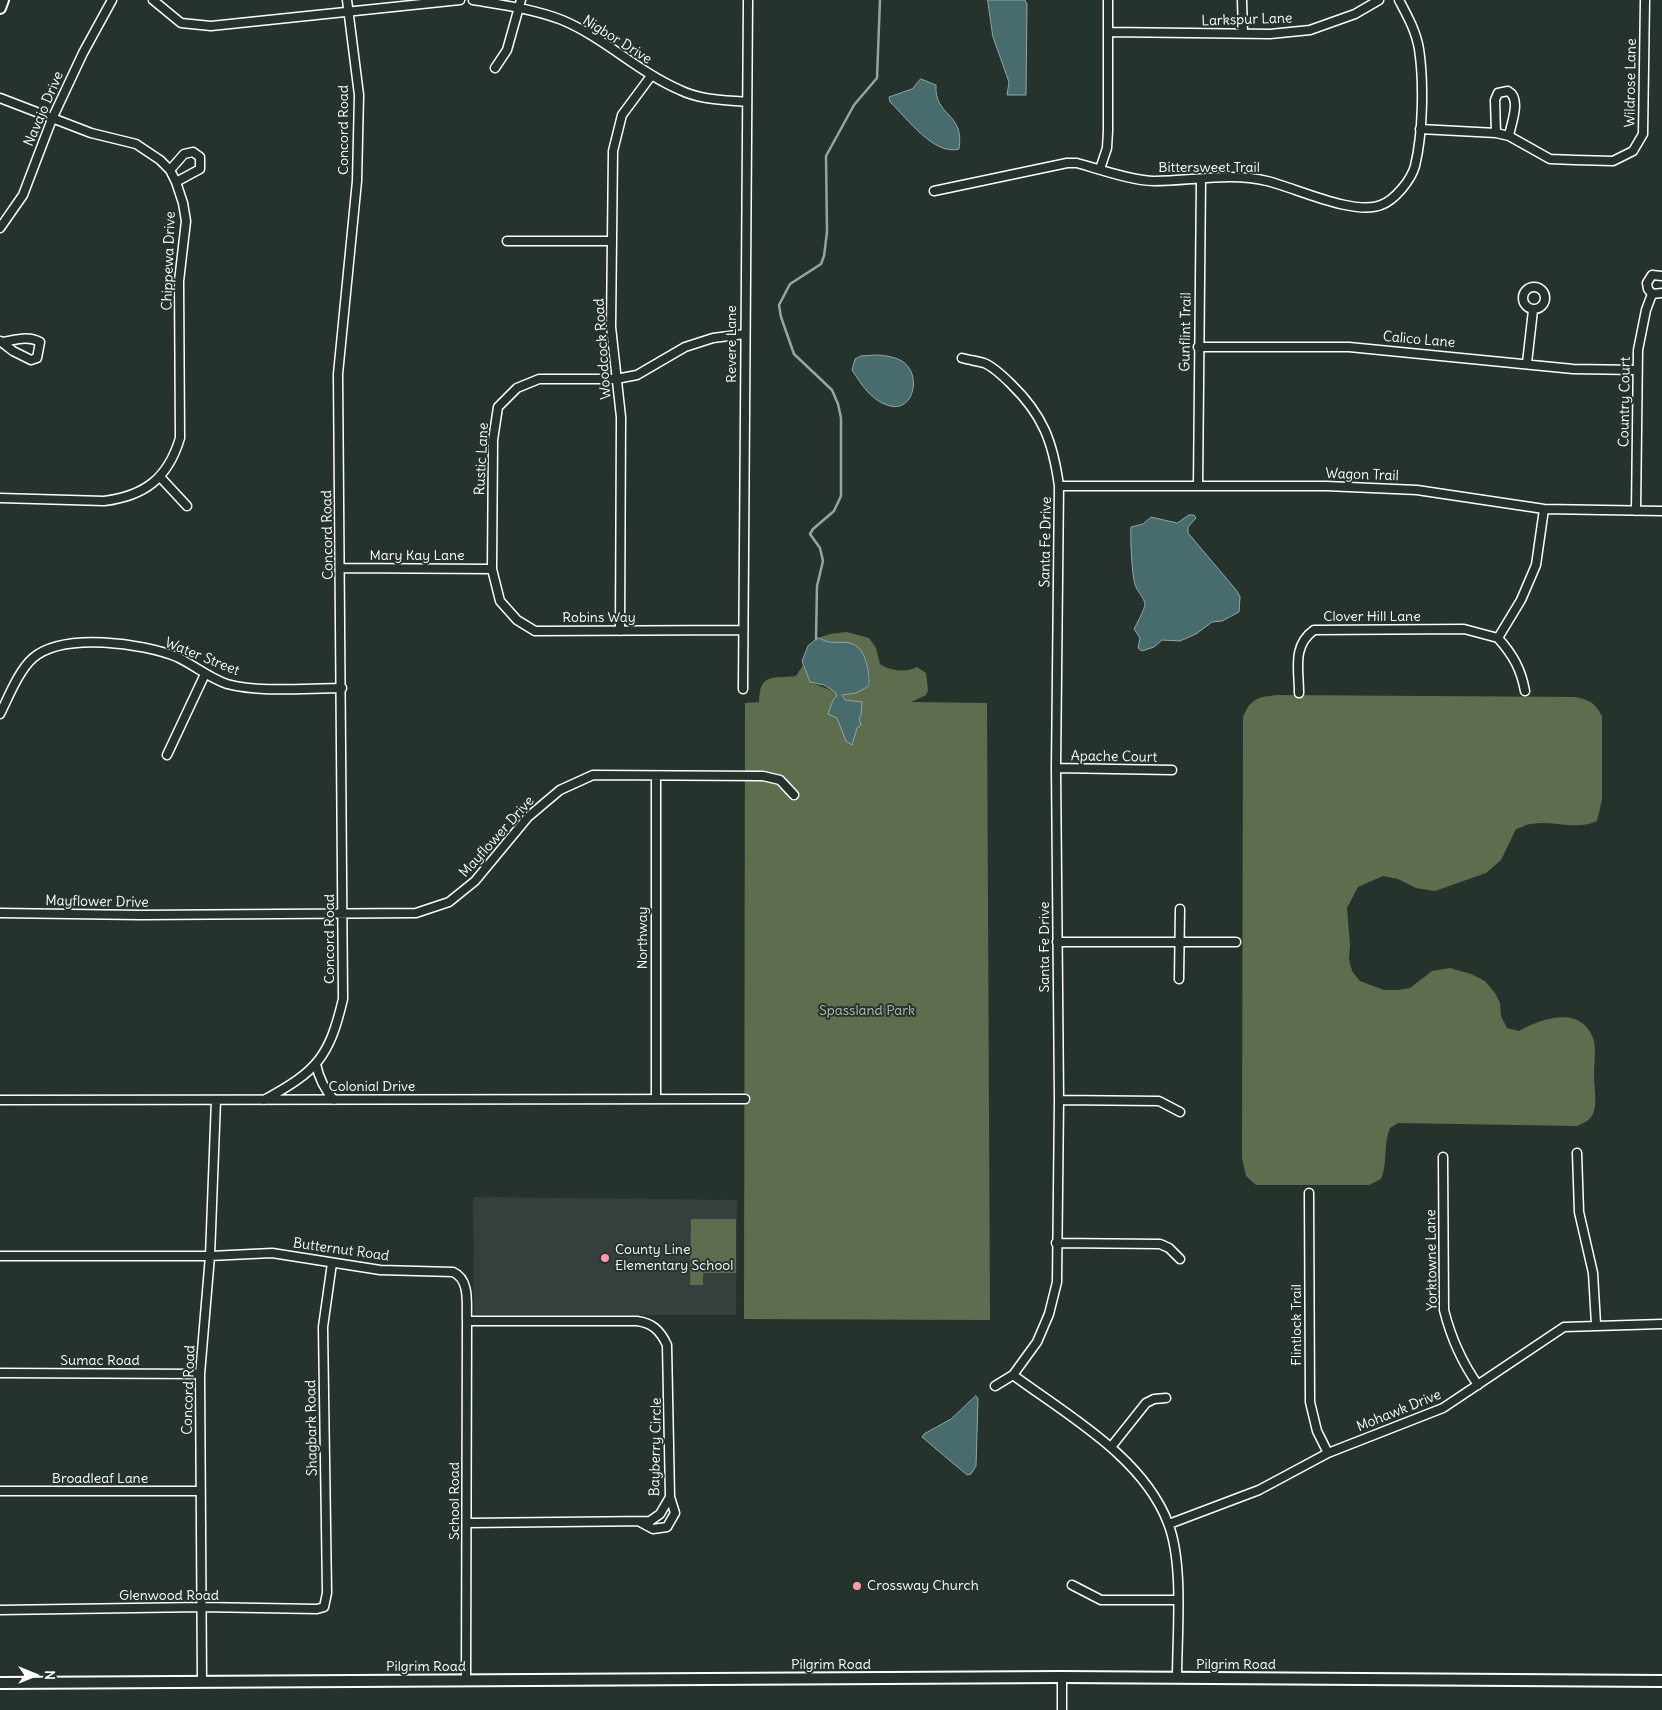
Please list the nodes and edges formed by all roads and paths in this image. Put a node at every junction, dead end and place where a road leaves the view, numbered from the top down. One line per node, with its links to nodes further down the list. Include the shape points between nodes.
1 (3, 0): 14 (street)
2 (112, 0): 22 (street, Navajo Drive)
3 (153, 0): 15 (street, via 181,23 211,26)
4 (347, 0): 15 (street, Concord Road)
5 (460, 0): 15 (street)
6 (473, 0): 13 (street, Nigbor Drive)
7 (748, 0): 21 (street, Revere Lane)
8 (1108, 0): 16 (street)
9 (1242, 0): 17 (street)
10 (1379, 0): 17 (street, Larkspur Lane, via 1355,14 1310,30)
11 (1399, 0): 23 (street, Bittersweet Trail, via 1419,48)
12 (1645, 0): 25 (street, Wildrose Lane, via 1643,134 1633,151 1613,161 1550,159)
13 (520, 4): 18 (street, via 507,50); 19 (street, Nigbor Drive, via 562,20 604,43)
14 (0, 8)
15 (348, 10): 53 (street, Concord Road, via 359,95 357,181 338,374)
16 (1109, 32): 17 (street, Larkspur Lane); 26 (street, via 1107,148)
17 (1242, 33)
18 (495, 68)
19 (651, 76): 21 (street, Nigbor Drive, via 681,91 712,99); 33 (street, Woodcock Road, via 622,115 613,151)
20 (0, 98): 22 (street, Chippewa Drive)
21 (747, 102): 38 (street, Revere Lane)
22 (52, 119): 27 (street, Chippewa Drive, via 136,144 150,151); 31 (street, Navajo Drive, via 23,195)
23 (1420, 129): 24 (street, Wildrose Lane); 28 (street, Bittersweet Trail, via 1414,167 1397,195 1380,206 1334,202 1253,178)
24 (1496, 133): 25 (street, Wildrose Lane); 25 (street, via 1495,100 1498,93 1508,91 1516,102)
25 (1509, 136)
26 (1100, 169): 28 (street, Bittersweet Trail, via 1152,181); 30 (street, Bittersweet Trail, via 1067,163)
27 (170, 170): 29 (street, Chippewa Drive); 29 (street, via 184,154 193,152 200,157 200,169)
28 (1201, 179): 40 (street, Gunflint Trail)
29 (176, 182): 45 (street, Chippewa Drive, via 184,203 186,221 179,281 182,423 176,451)
30 (934, 191)
31 (0, 228)
32 (507, 241): 33 (street)
33 (611, 241): 44 (street, Woodcock Road)
34 (1662, 276): 35 (street, Country Court, via 1655,274 1648,280 1648,290)
35 (1652, 294): 36 (street); 43 (street, Country Court, via 1642,330)
36 (1662, 294)
37 (1534, 310): 42 (street)
38 (745, 334): 44 (street, Rustic Lane, via 713,338 685,347 637,375); 55 (street, Revere Lane)
39 (1, 341): 39 (street, via 31,360 37,358 40,351 40,342 36,340)
40 (1198, 347): 42 (street, Calico Lane, via 1349,347); 47 (street, Gunflint Trail)
41 (962, 358): 46 (street, Santa Fe Drive, via 984,364 1004,377 1029,401 1046,428)
42 (1527, 363): 43 (street, Calico Lane, via 1573,369)
43 (1637, 370): 51 (street, Country Court)
44 (616, 379): 54 (street, Rustic Lane, via 539,379 517,388 498,407 493,440); 56 (street, Woodcock Road, via 621,417)
45 (160, 478): 48 (street, Chippewa Drive, via 121,499); 49 (street)
46 (1059, 486): 47 (street, Wagon Trail); 65 (street, Santa Fe Drive)
47 (1198, 486): 50 (street, Wagon Trail, via 1417,490)
48 (0, 498)
49 (187, 506)
50 (1544, 509): 51 (street, Wagon Trail); 57 (street, via 1536,565 1522,600)
51 (1636, 511): 52 (street, Wagon Trail)
52 (1662, 512)
53 (341, 568): 54 (street, Mary Kay Lane); 59 (street, Concord Road)
54 (492, 569): 56 (street, Robins Way, via 500,601 517,620 535,631)
55 (743, 630): 56 (street, Robins Way); 60 (street, Revere Lane)
56 (620, 631)
57 (1498, 638): 61 (street, via 1513,656 1522,674); 62 (street, Clover Hill Lane, via 1464,629 1314,630 1299,648)
58 (205, 674): 59 (street, Water Street, via 227,684 250,688); 63 (street, Water Street, via 177,657 134,646 84,642 52,647 32,658); 64 (street)
59 (342, 688): 71 (street, Concord Road)
60 (743, 689)
61 (1525, 691)
62 (1299, 693)
63 (0, 714)
64 (168, 755)
65 (1056, 768): 66 (street, Apache Court); 72 (street, Santa Fe Drive)
66 (1172, 770)
67 (656, 776): 68 (street, Mayflower Drive, via 770,777 780,780); 71 (street, Mayflower Drive, via 593,775 560,790 528,817 475,881 449,902 416,913); 82 (street, Northway)
68 (794, 795)
69 (1180, 909): 73 (street)
70 (0, 913): 71 (street, Mayflower Drive)
71 (344, 914): 76 (street, Concord Road, via 342,999 335,1032)
72 (1057, 942): 73 (street); 83 (street, Santa Fe Drive)
73 (1180, 942): 74 (street); 75 (street)
74 (1236, 942)
75 (1179, 979)
76 (316, 1064): 80 (street, Concord Road, via 302,1078); 81 (street, via 318,1077)
77 (744, 1099): 82 (street, Colonial Drive)
78 (0, 1100): 79 (street, Colonial Drive)
79 (216, 1100): 80 (street, Colonial Drive); 90 (street, Concord Road)
80 (264, 1100): 81 (street, Colonial Drive)
81 (334, 1100): 82 (street, Colonial Drive)
82 (656, 1100)
83 (1059, 1100): 84 (street, via 1159,1101); 88 (street, Santa Fe Drive)
84 (1180, 1112)
85 (1577, 1153): 94 (street, via 1579,1212 1593,1273)
86 (1443, 1157): 99 (street, Yorktowne Lane, via 1444,1310 1461,1361)
87 (1309, 1193): 103 (street, Flintlock Trail, via 1310,1402 1317,1431)
88 (1056, 1243): 91 (street, via 1160,1244); 98 (street, Santa Fe Drive, via 1057,1282 1050,1314 1037,1342)
89 (0, 1256): 90 (street, Butternut Road)
90 (210, 1256): 92 (street, Butternut Road, via 272,1253); 97 (street, Concord Road)
91 (1180, 1259)
92 (332, 1263): 93 (street, Butternut Road, via 380,1270 453,1272 464,1282); 111 (street, Shagbark Road, via 323,1326)
93 (467, 1322): 106 (street, Bayberry Circle, via 650,1323 667,1345); 108 (street, School Road)
94 (1596, 1324): 95 (street, Mohawk Drive); 99 (street, Mohawk Drive, via 1564,1326)
95 (1662, 1324)
96 (0, 1373): 97 (street, Sumac Road)
97 (200, 1374): 105 (street, Concord Road)
98 (1013, 1375): 100 (street, Santa Fe Drive); 102 (street)
99 (1478, 1385): 103 (street, Mohawk Drive, via 1443,1408)
100 (995, 1386)
101 (1166, 1398): 102 (street, via 1150,1400 1142,1407)
102 (1111, 1447): 109 (street, via 1147,1484)
103 (1328, 1453): 109 (street, Mohawk Drive, via 1259,1490)
104 (0, 1491): 105 (street, Broadleaf Lane)
105 (200, 1491): 113 (street, Concord Road)
106 (670, 1497): 107 (street, Bayberry Circle, via 660,1514 650,1521); 107 (street, via 675,1512 667,1527 652,1528)
107 (640, 1522): 108 (street, Bayberry Circle)
108 (468, 1523): 117 (street, School Road)
109 (1169, 1524): 112 (street)
110 (1072, 1585): 112 (street, via 1101,1600)
111 (327, 1593): 113 (street, Glenwood Road, via 324,1607 317,1609)
112 (1177, 1600): 116 (street)
113 (201, 1607): 114 (street, Glenwood Road); 119 (street, Concord Road)
114 (0, 1610)
115 (1062, 1677): 116 (street, Pilgrim Road); 117 (street, Pilgrim Road); 121 (street)
116 (1177, 1678): 118 (street, Pilgrim Road)
117 (466, 1680): 119 (street, Pilgrim Road)
118 (1662, 1680)
119 (202, 1682): 120 (street, Pilgrim Road)
120 (0, 1683)
121 (1062, 1710)

